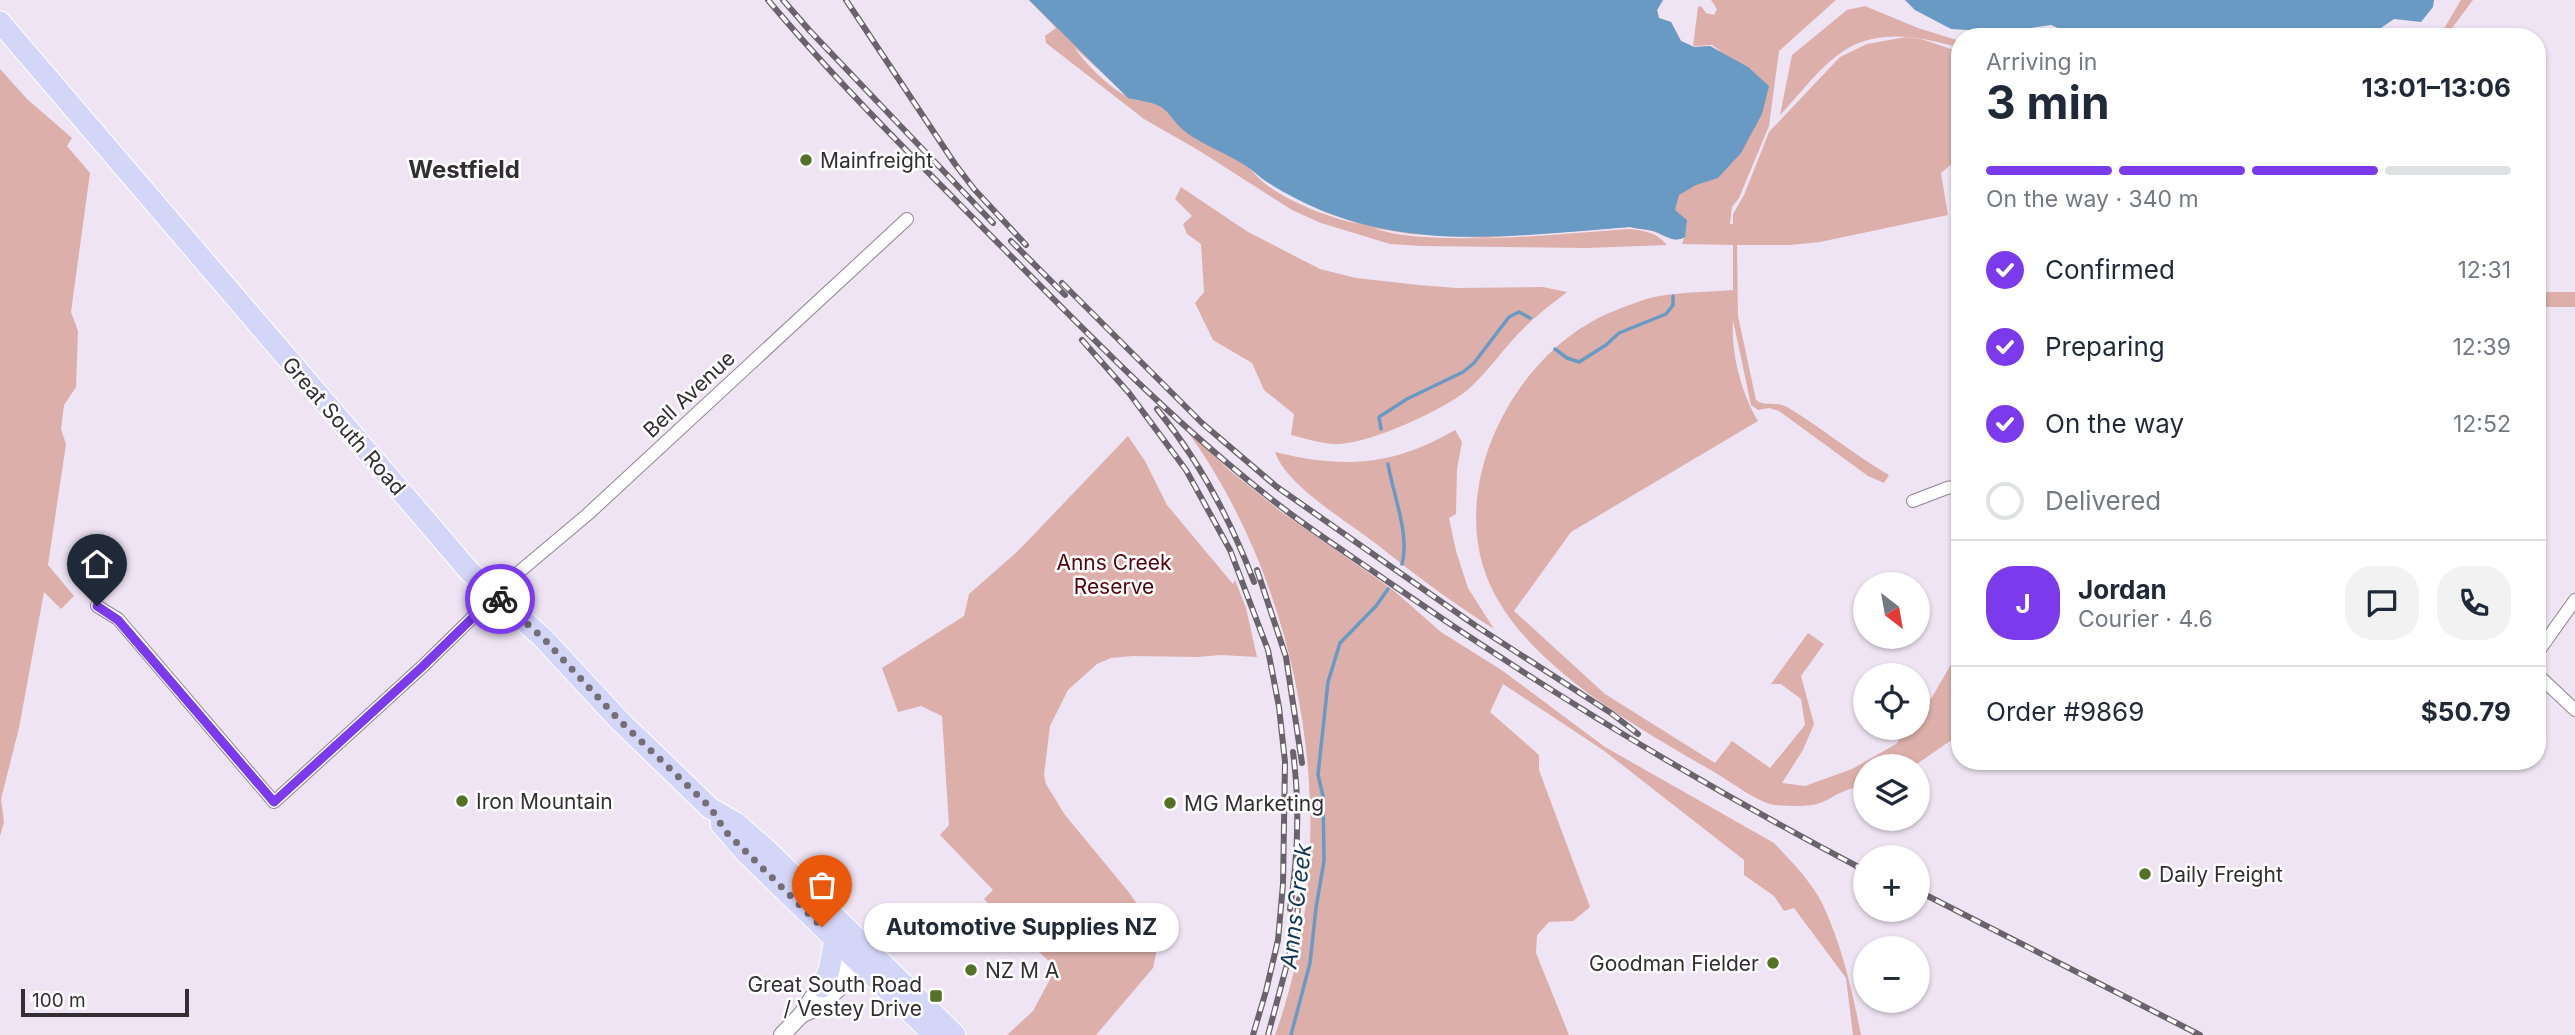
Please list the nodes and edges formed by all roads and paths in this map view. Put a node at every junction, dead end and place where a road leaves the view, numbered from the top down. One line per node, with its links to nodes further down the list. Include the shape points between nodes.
1 (0, 22): 5 (main road, Great South Road, via 455,555)
2 (907, 219): 5 (street, Bell Avenue)
3 (1951, 488): 4 (street)
4 (1913, 501)
5 (496, 595): 7 (street, Bell Avenue, via 274,802 118,620); 11 (main road, Great South Road)
6 (2575, 600): 8 (street)
7 (97, 606)
8 (2546, 641)
9 (2546, 683): 10 (street)
10 (2575, 710)
11 (710, 807): 12 (main road, Great South Road, via 726,832); 13 (main road, Great South Road, via 767,850)
12 (835, 939): 13 (main road, Great South Road); 14 (main road)
13 (864, 955): 14 (street); 15 (street, via 820,1006); 17 (main road, Great South Road); 18 (main road, Great South Road)
14 (822, 987): 15 (street)
15 (801, 1016): 16 (street)
16 (782, 1035)
17 (934, 1035)
18 (955, 1035)

